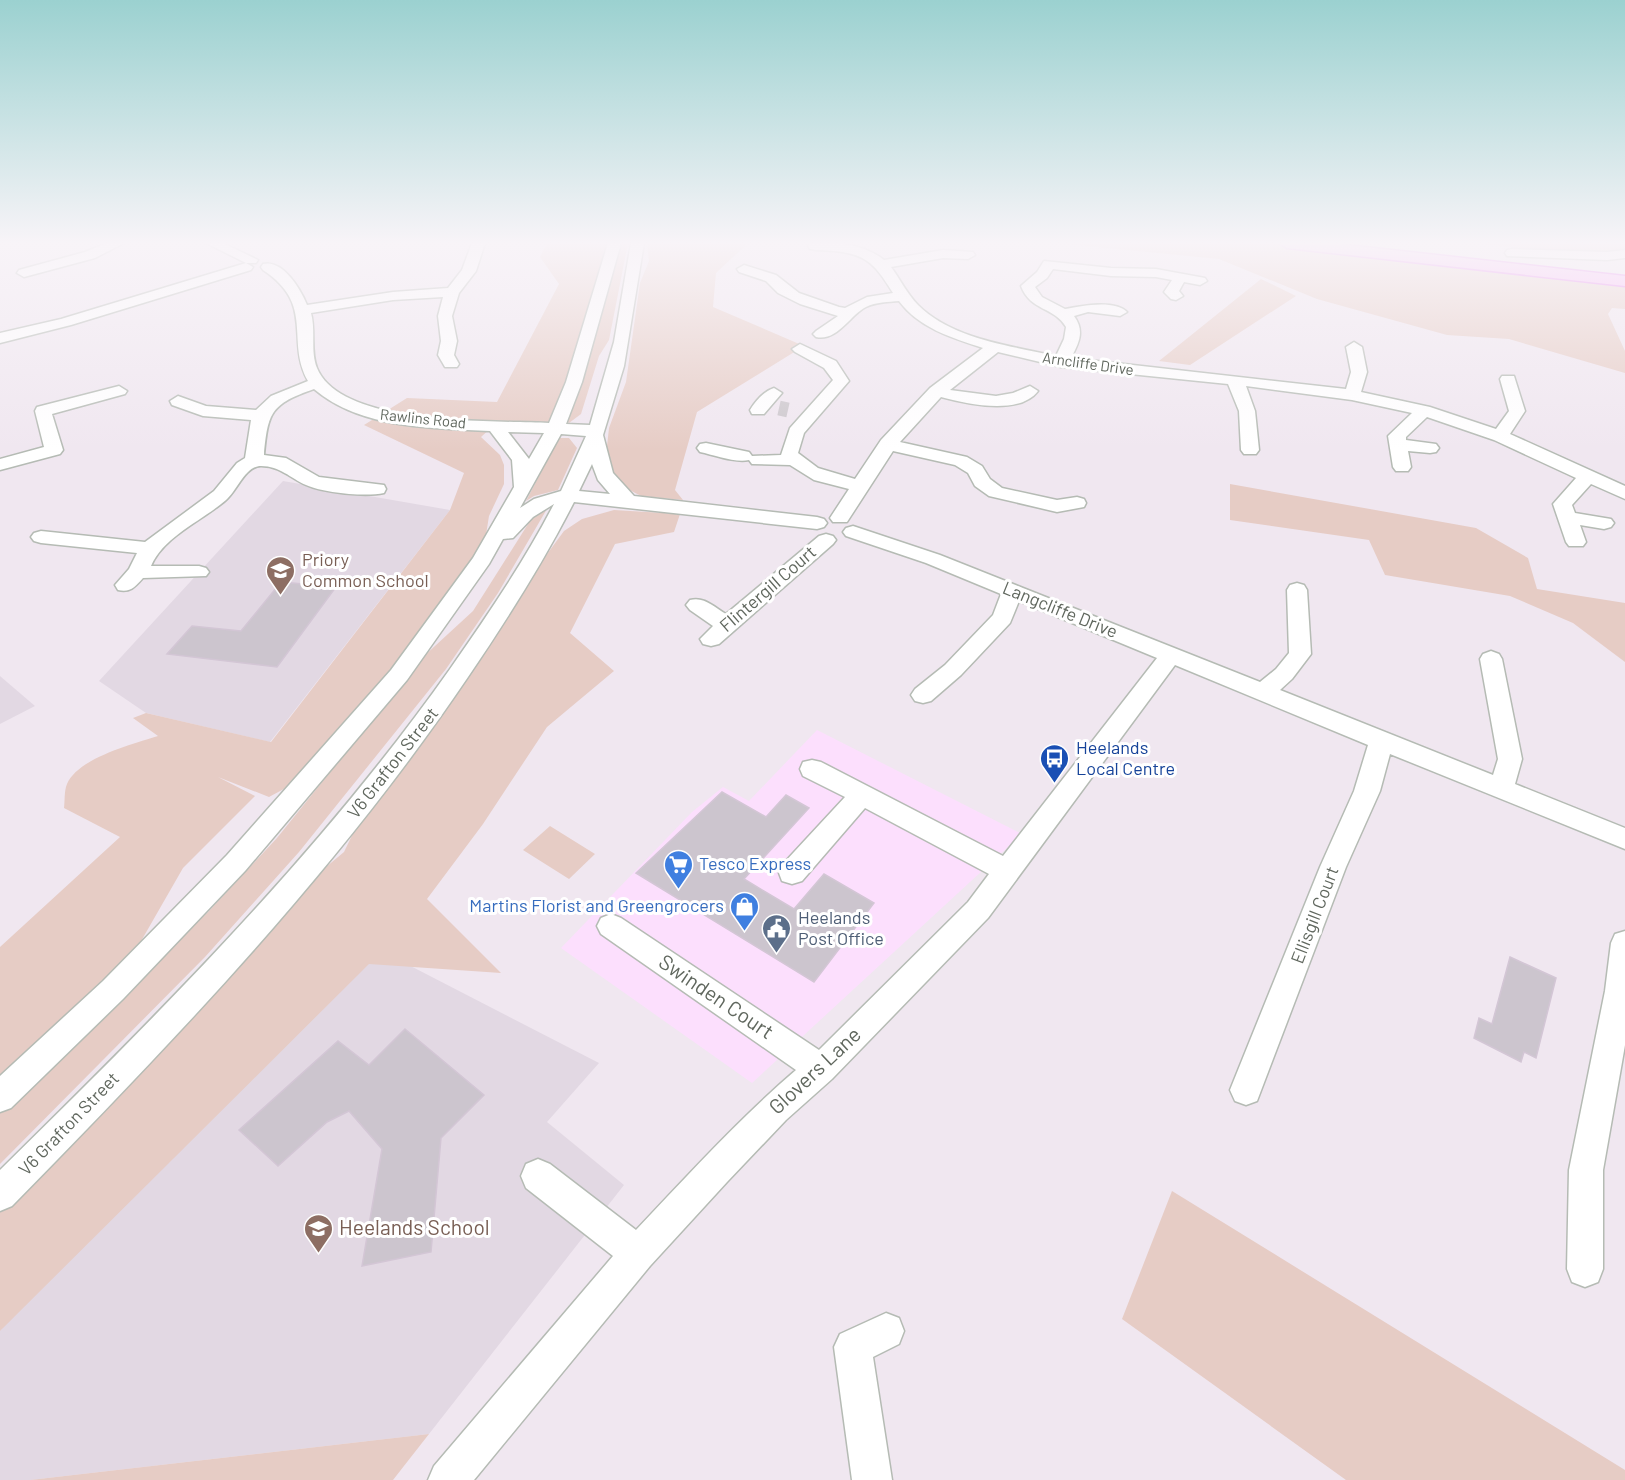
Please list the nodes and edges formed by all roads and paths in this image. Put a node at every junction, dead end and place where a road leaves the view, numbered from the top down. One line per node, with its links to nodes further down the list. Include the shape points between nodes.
1 (97, 312): 12 (street)
2 (303, 312): 20 (street, via 309,368)
3 (446, 312): 16 (street, via 449,359)
4 (595, 312): 31 (street)
5 (626, 312): 32 (street, V6 Grafton Street, via 615,376)
6 (847, 312): 11 (street, via 837,325)
7 (917, 312): 13 (street, Arncliffe Drive, via 935,324)
8 (1059, 312): 10 (street)
9 (1074, 312): 10 (street)
10 (1064, 315): 17 (street, via 1074,334)
11 (821, 334)
12 (0, 338)
13 (995, 347): 17 (street, Arncliffe Drive); 22 (street)
14 (1354, 347): 24 (street, via 1359,372)
15 (800, 349): 28 (street, via 828,363 839,373 841,381)
16 (427, 358)
17 (1060, 362): 19 (street, Arncliffe Drive)
18 (1508, 379): 33 (street, via 1517,411)
19 (1235, 380): 24 (street, Arncliffe Drive); 38 (street, via 1248,411)
20 (317, 383): 29 (street, via 289,393); 30 (street, Rawlins Road, via 348,405 375,415)
21 (119, 391): 41 (street, via 43,411 54,450)
22 (936, 391): 23 (street, via 983,402 1018,399); 34 (street)
23 (1030, 391)
24 (1352, 395): 27 (street, Arncliffe Drive)
25 (178, 401): 29 (street, via 203,411)
26 (772, 405): 28 (street)
27 (1424, 411): 33 (street, Arncliffe Drive); 35 (street, via 1396,436)
28 (811, 415): 40 (street, via 796,432 789,454)
29 (261, 416): 39 (street)
30 (494, 425): 31 (street, Rawlins Road); 45 (street, via 521,460)
31 (555, 429): 32 (street, Rawlins Road); 45 (street)
32 (596, 434): 49 (street, V6 Grafton Street); 50 (street, via 605,479)
33 (1500, 436): 43 (street, Arncliffe Drive)
34 (887, 444): 44 (street); 47 (street, via 961,461 976,470 982,482)
35 (1398, 444): 37 (street); 42 (street)
36 (706, 448): 40 (street, via 774,462)
37 (1430, 448)
38 (1250, 450)
39 (254, 460): 46 (street, via 280,462 314,482); 60 (street, via 243,467 220,495)
40 (794, 460): 44 (street, via 813,473)
41 (0, 465)
42 (1402, 467)
43 (1587, 477): 48 (street, Arncliffe Drive); 53 (street, via 1562,504)
44 (859, 485): 56 (street)
45 (523, 488): 61 (street)
46 (377, 489)
47 (996, 492): 51 (street, via 1057,506); 52 (street)
48 (1625, 493)
49 (569, 496): 50 (street); 54 (street, V6 Grafton Street); 61 (street, via 539,502)
50 (629, 502): 54 (street); 57 (street)
51 (1077, 503)
52 (986, 510)
53 (1567, 518): 55 (street); 59 (street)
54 (556, 521): 85 (street, V6 Grafton Street, via 447,693 374,790 272,912)
55 (1604, 523)
56 (847, 525): 57 (street, via 841,540); 64 (street, Langcliffe Drive)
57 (821, 531): 66 (street, Flintergill Court)
58 (41, 537): 60 (street)
59 (1576, 542)
60 (149, 548): 62 (street, via 132,579)
61 (482, 560): 83 (street, via 399,675 236,863 113,990)
62 (199, 572)
63 (1297, 590): 70 (street, via 1300,654)
64 (1013, 591): 68 (street, Langcliffe Drive); 71 (street, via 1002,618 953,670)
65 (697, 605): 66 (street)
66 (727, 625): 67 (street, Flintergill Court)
67 (711, 639)
68 (1171, 655): 70 (street, Langcliffe Drive); 77 (street, Glovers Lane)
69 (1491, 659): 74 (street, via 1510,759)
70 (1264, 691): 72 (street, Langcliffe Drive)
71 (923, 695)
72 (1382, 739): 74 (street, Langcliffe Drive); 82 (street, Ellisgill Court, via 1367,791 1333,867)
73 (812, 769): 75 (street)
74 (1501, 788): 76 (street, Langcliffe Drive)
75 (862, 795): 77 (street); 78 (street)
76 (1625, 839)
77 (1009, 872): 81 (street, Glovers Lane, via 978,910)
78 (792, 873)
79 (611, 926): 81 (street, Swinden Court)
80 (1625, 943): 87 (street, via 1620,991 1586,1170)
81 (821, 1069): 86 (street, Glovers Lane, via 764,1119)
82 (1246, 1090)
83 (0, 1097)
84 (538, 1176): 86 (street)
85 (0, 1194)
86 (638, 1254): 89 (street, Glovers Lane)
87 (1586, 1269)
88 (886, 1331): 90 (street, via 853,1347)
89 (448, 1480)
90 (872, 1480)

